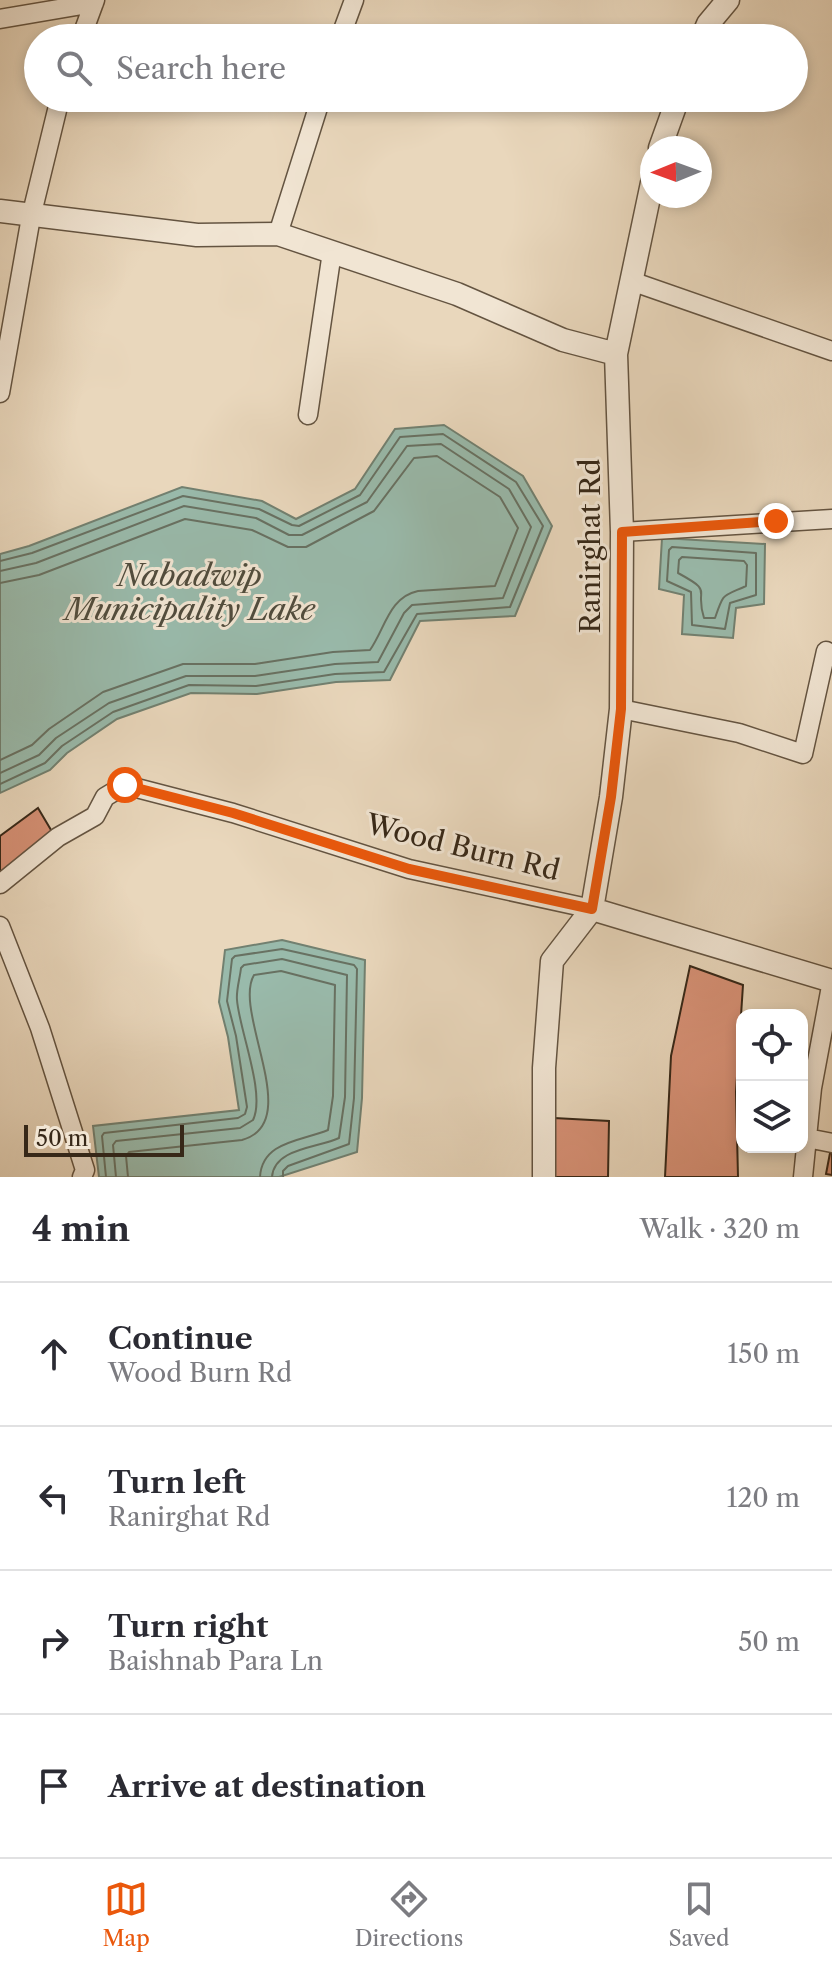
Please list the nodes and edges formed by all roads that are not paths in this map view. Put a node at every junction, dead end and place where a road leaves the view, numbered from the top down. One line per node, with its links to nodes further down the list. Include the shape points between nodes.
1 (354, 0): 6 (street)
2 (728, 0): 7 (street)
3 (93, 1): 4 (street); 5 (street)
4 (0, 19)
5 (86, 24)
6 (345, 24)
7 (708, 24)
8 (57, 112): 14 (street)
9 (317, 112): 15 (street)
10 (673, 112): 11 (street)
11 (664, 136)
12 (647, 208): 17 (street, Ranirghat Rd)
13 (0, 211): 14 (street)
14 (31, 217): 15 (street, via 197,235); 20 (street)
15 (278, 234): 16 (street)
16 (332, 252): 19 (street, via 457,294 563,340); 21 (street)
17 (631, 281): 18 (street); 19 (street, Ranirghat Rd)
18 (832, 351)
19 (616, 354): 23 (street, Ranirghat Rd)
20 (0, 393)
21 (308, 415)
22 (832, 519): 23 (street)
23 (622, 532): 25 (street, Ranirghat Rd)
24 (832, 654): 25 (street, via 826,651 803,754 739,733)
25 (621, 709): 27 (street, Ranirghat Rd)
26 (0, 884): 27 (street, Wood Burn Rd, via 58,837 95,816 105,797 125,785 409,869)
27 (592, 909): 29 (street, Wood Burn Rd); 35 (street, via 552,961 544,1068)
28 (0, 926): 34 (street, via 40,1028 85,1170)
29 (832, 981): 30 (street)
30 (808, 1128)
31 (808, 1138): 32 (street)
32 (832, 1143)
33 (805, 1153): 36 (street)
34 (82, 1177)
35 (544, 1177)
36 (803, 1177)

